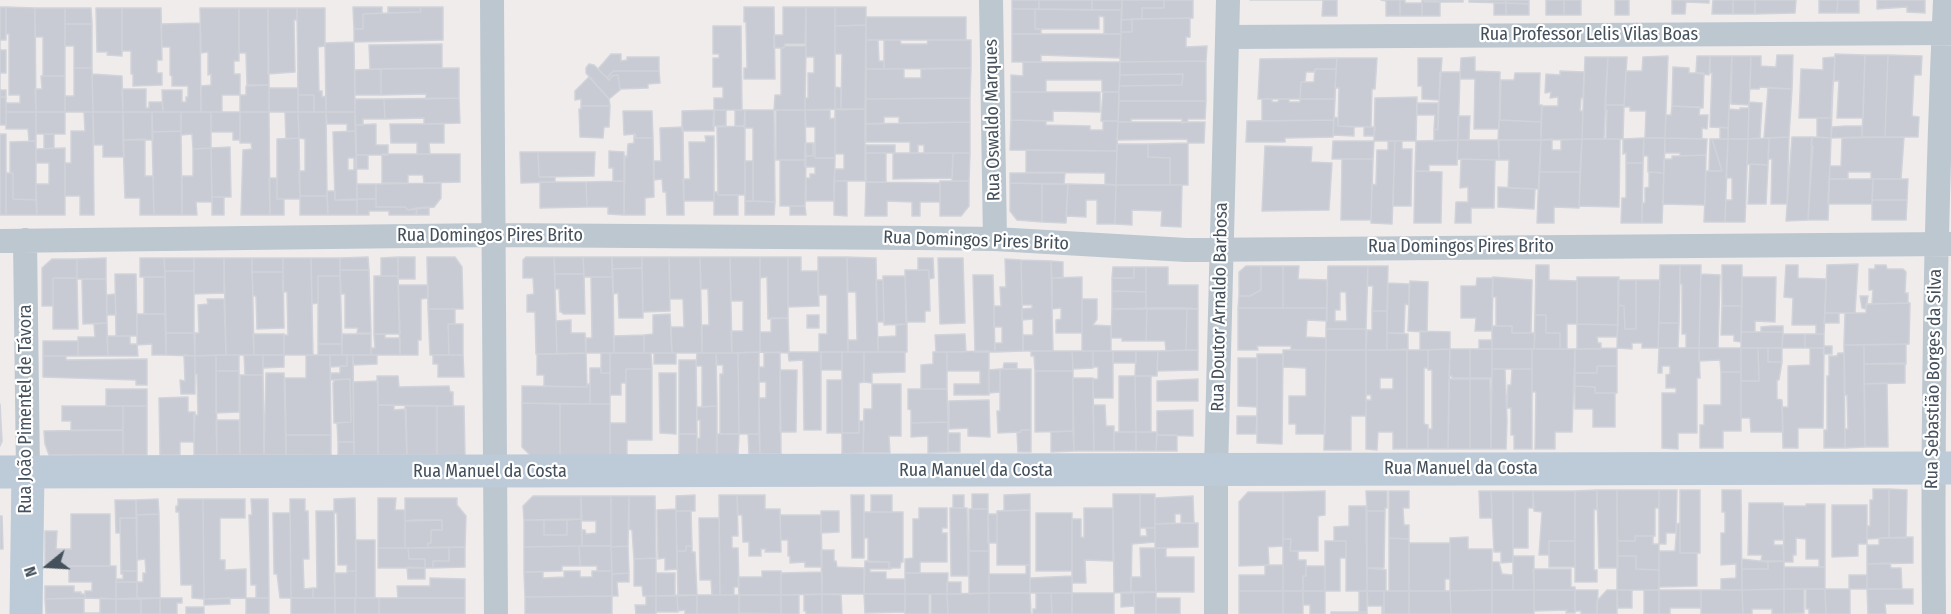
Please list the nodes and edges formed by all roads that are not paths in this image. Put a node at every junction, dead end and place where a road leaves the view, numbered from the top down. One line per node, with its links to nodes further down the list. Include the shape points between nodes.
1 (492, 0): 7 (street)
2 (991, 0): 8 (street, Rua Oswaldo Marques)
3 (1228, 0): 6 (street, Rua Doutor Arnaldo Barbosa)
4 (1945, 0): 5 (street, Rua Sebastião Borges da Silva)
5 (1947, 33): 6 (street, Rua Professor Lelis Vilas Boas); 11 (street, Rua Sebastião Borges da Silva)
6 (1227, 37): 12 (street, Rua Doutor Arnaldo Barbosa)
7 (494, 235): 8 (street, Rua Domingos Pires Brito); 9 (street, Rua Domingos Pires Brito); 16 (street)
8 (995, 239): 12 (street, Rua Domingos Pires Brito)
9 (25, 240): 10 (street, Rua Domingos Pires Brito); 15 (street, Rua João Pimentel de Távora)
10 (0, 241)
11 (1943, 244): 12 (street, Rua Domingos Pires Brito); 13 (street, Rua Sebastião Borges da Silva)
12 (1221, 250): 14 (street, Rua Doutor Arnaldo Barbosa)
13 (1942, 468): 14 (street, Rua Manuel da Costa); 20 (street, Rua Sebastião Borges da Silva)
14 (1216, 470): 16 (street, Rua Manuel da Costa); 19 (street, Rua Doutor Arnaldo Barbosa)
15 (14, 472): 16 (street, Rua Manuel da Costa); 17 (street, Rua João Pimentel de Távora)
16 (496, 472): 18 (street)
17 (26, 614)
18 (496, 614)
19 (1216, 614)
20 (1934, 614)

